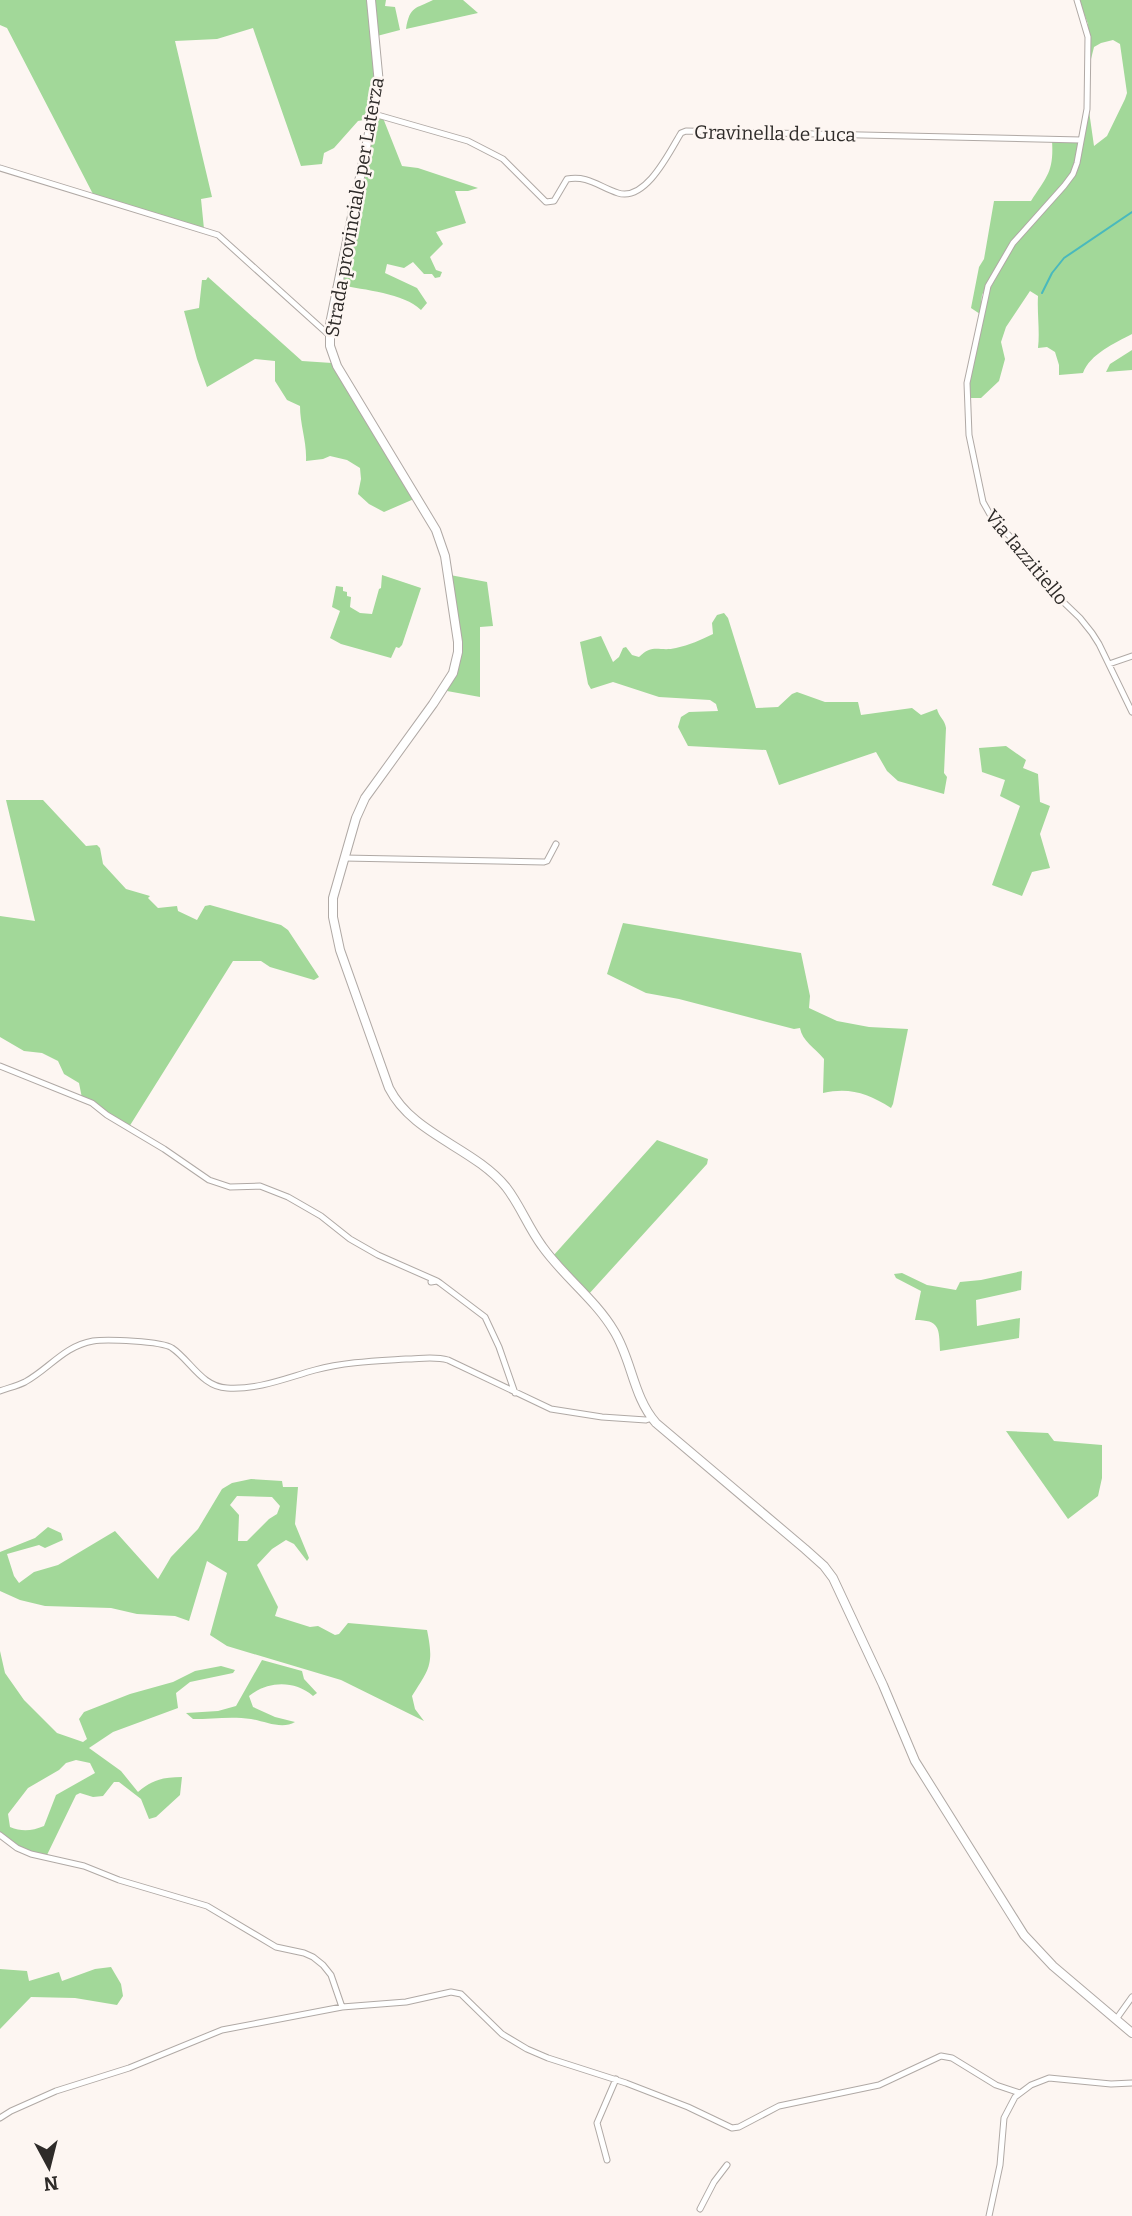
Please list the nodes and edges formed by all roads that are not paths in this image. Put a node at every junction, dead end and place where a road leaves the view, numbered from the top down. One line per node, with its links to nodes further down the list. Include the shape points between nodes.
1 (370, 0): 3 (main road, Strada provinciale per Laterza, via 379,66)
2 (1077, 0): 4 (street, Via Iazzitiello, via 1088,37 1087,109)
3 (374, 114): 4 (street, Gravinella de Luca, via 468,141 503,159 546,202 554,201 567,179 576,177 620,194 641,187 654,177 686,131); 6 (main road, Strada provinciale per Laterza)
4 (1081, 140): 8 (street, Via Iazzitiello, via 1073,174 1013,243 988,286 967,398 969,435 987,512 1086,626)
5 (0, 168): 6 (street, via 218,235)
6 (330, 336): 11 (main road, Strada provinciale per Laterza, via 337,366 436,530 445,556 458,642 453,673 365,798)
7 (1132, 656): 8 (street)
8 (1109, 664): 9 (street, Via Iazzitiello)
9 (1132, 712)
10 (556, 844): 11 (street, via 544,862)
11 (344, 858): 15 (main road, Strada provinciale per Laterza, via 333,898 335,931 394,1099 504,1185 541,1245 614,1330)
12 (0, 1066): 14 (street, via 92,1103 214,1182 260,1186 288,1197 350,1239 474,1307 494,1333)
13 (0, 1391): 14 (street, via 27,1381 70,1349 107,1340 168,1345 222,1388 277,1382 350,1363 431,1357 448,1360)
14 (515, 1393): 15 (street, via 565,1412)
15 (652, 1419): 19 (main road, Strada provinciale per Laterza, via 828,1571 915,1761 1017,1924 1037,1951)
16 (0, 1835): 18 (street, via 31,1854 84,1866 206,1906 276,1947 313,1957 331,1975)
17 (1132, 1997): 19 (street)
18 (342, 2007): 21 (street, via 456,1992 502,2034 527,2049); 24 (street, via 222,2030 129,2068 55,2091)
19 (1117, 2018): 20 (main road, Strada provinciale per Laterza)
20 (1132, 2033)
21 (615, 2079): 23 (street, via 732,2128 779,2106 879,2085 941,2056); 25 (street, via 597,2123)
22 (1132, 2083): 23 (street, via 1049,2078)
23 (1020, 2093): 28 (street, via 1003,2118 1000,2165)
24 (0, 2118)
25 (607, 2160)
26 (727, 2165): 27 (street)
27 (700, 2209)
28 (989, 2216)

